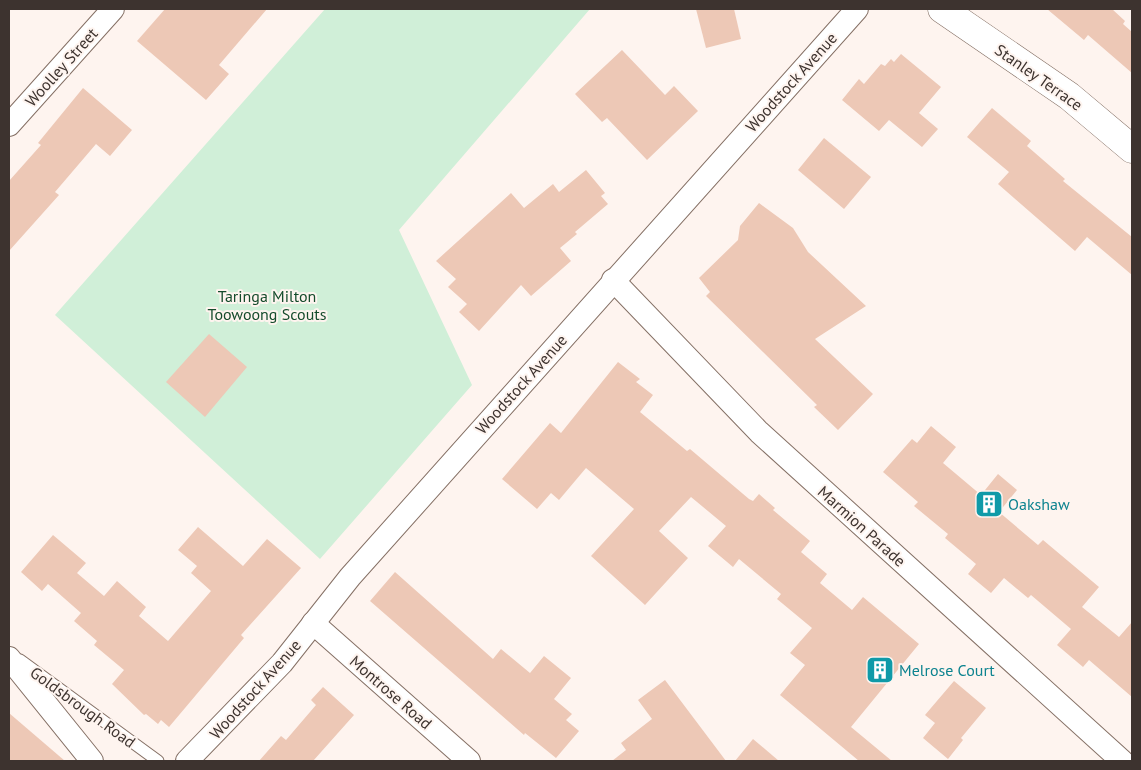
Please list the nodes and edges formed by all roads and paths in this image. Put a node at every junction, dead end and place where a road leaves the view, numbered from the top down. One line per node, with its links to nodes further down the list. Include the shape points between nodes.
1 (113, 9): 4 (street, Woolley Street)
2 (857, 9): 6 (street, Woodstock Avenue)
3 (942, 9): 5 (street, Stanley Terrace)
4 (9, 125)
5 (1130, 141)
6 (613, 280): 7 (street, Woodstock Avenue); 14 (street, Marmion Parade, via 759,432)
7 (313, 623): 12 (street, Woodstock Avenue, via 282,664); 13 (street, Montrose Road)
8 (9, 652): 11 (lane, Goldsbrough Road)
9 (9, 658): 10 (street, Goldsbrough Road)
10 (92, 761)
11 (158, 761)
12 (187, 761)
13 (469, 761)
14 (1122, 761)

